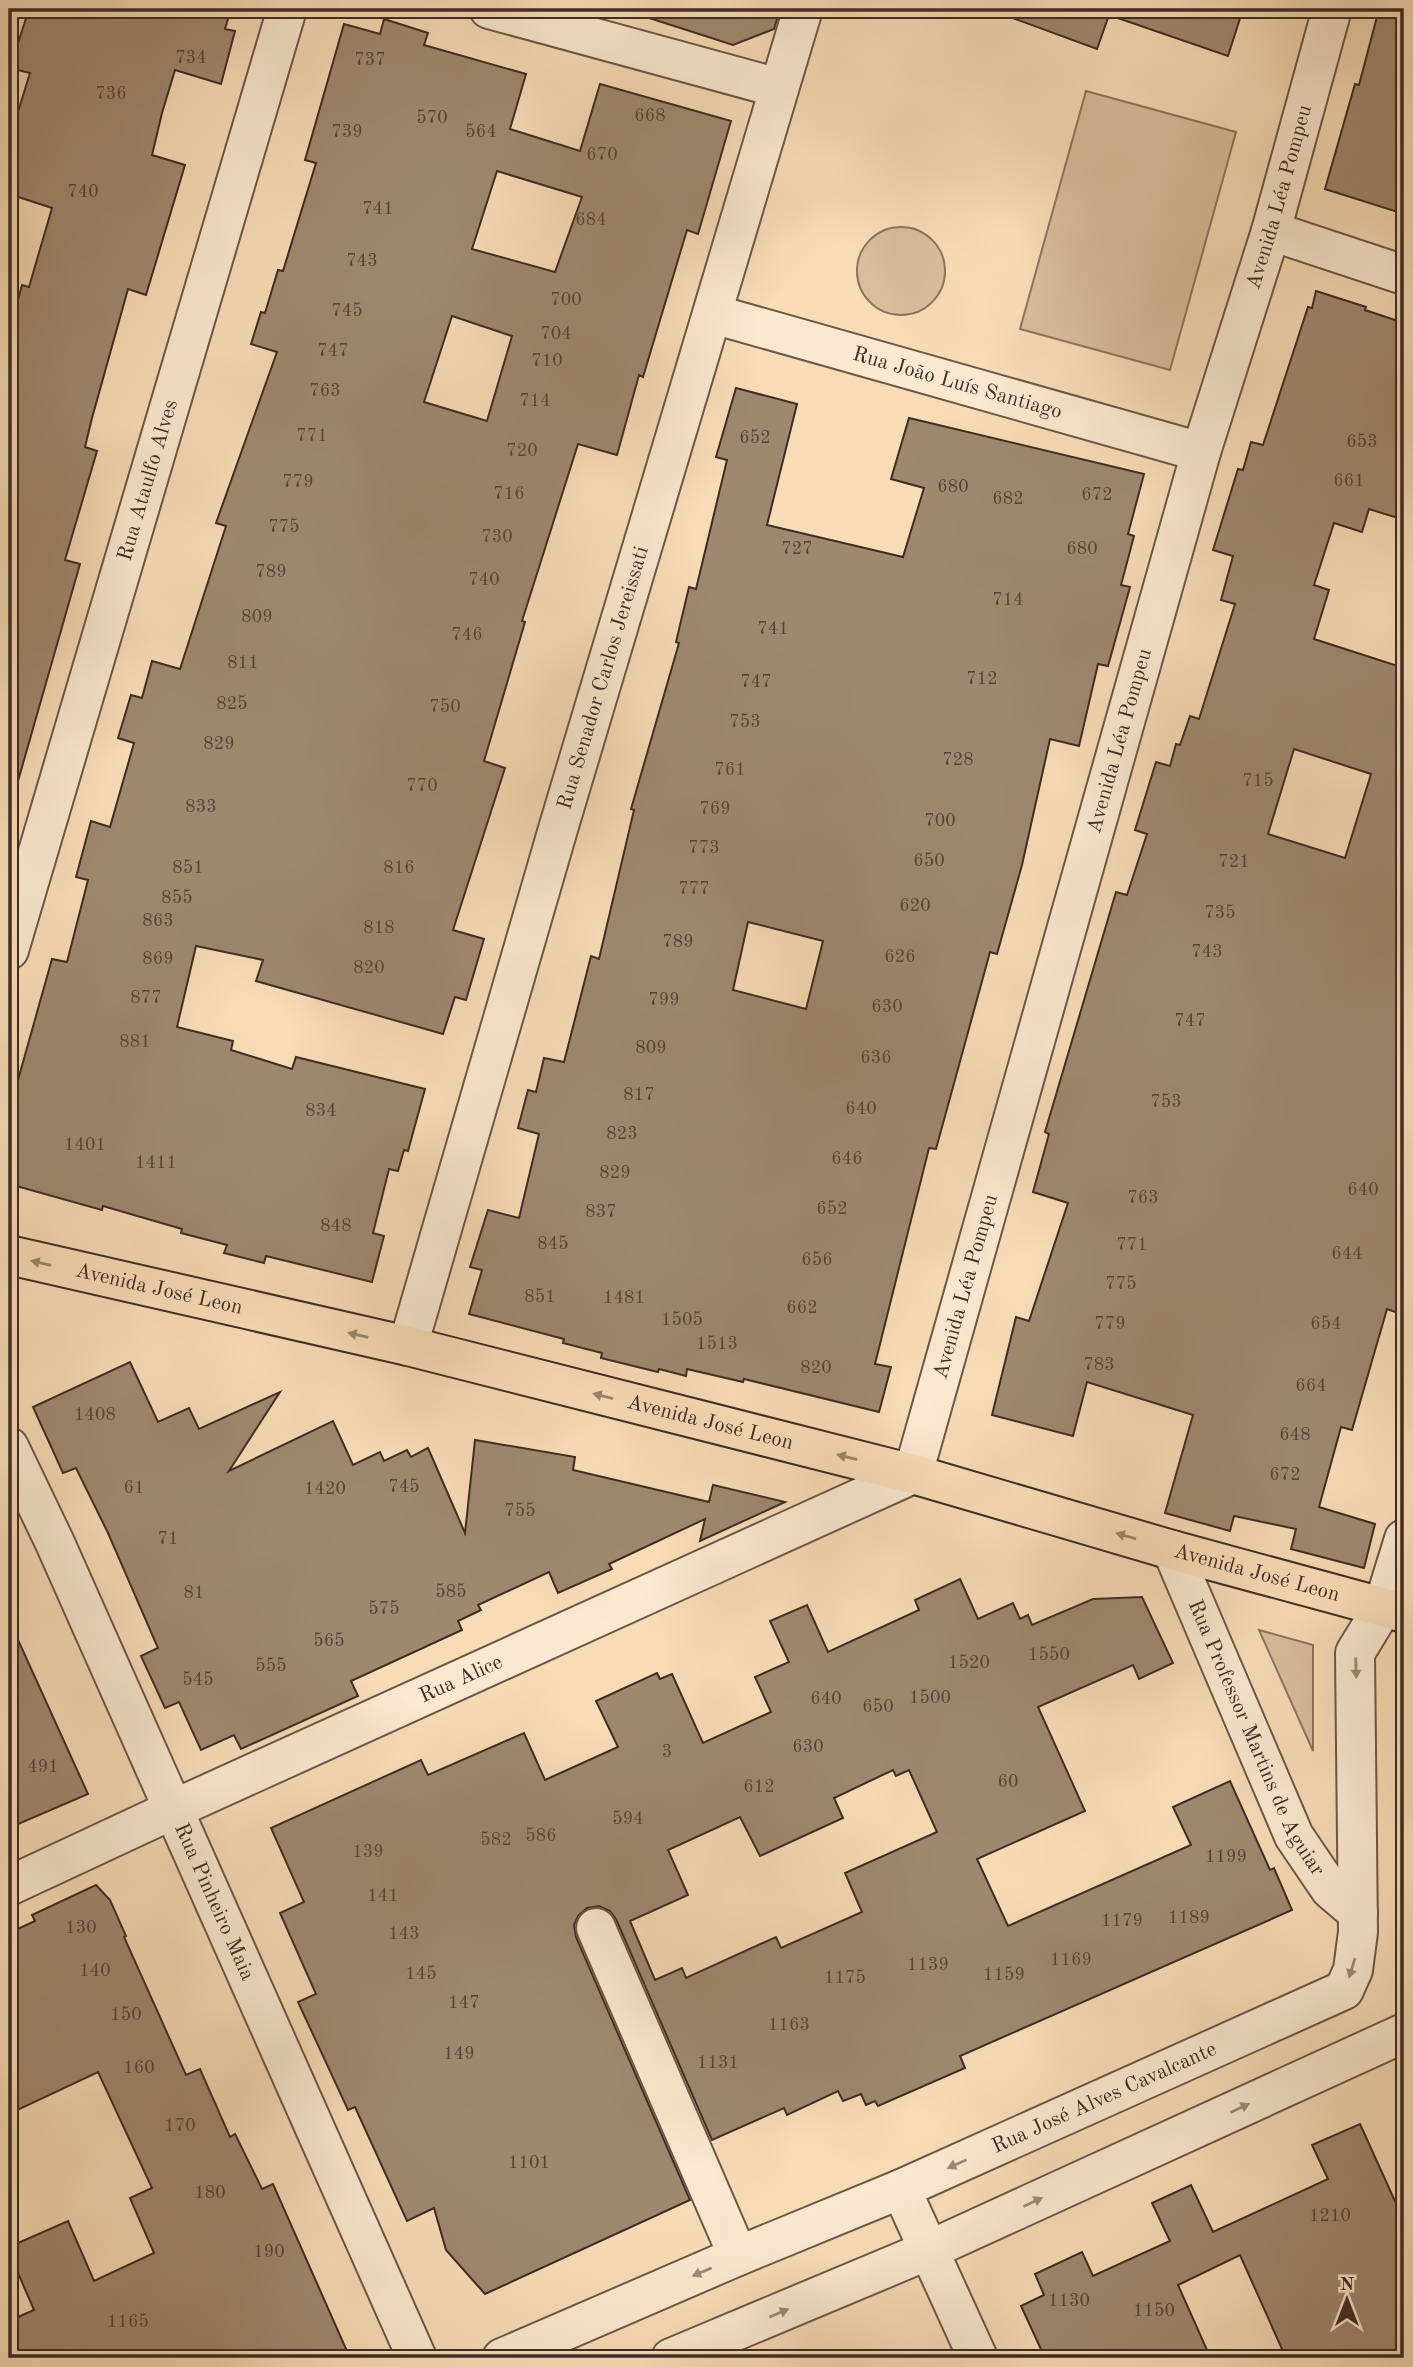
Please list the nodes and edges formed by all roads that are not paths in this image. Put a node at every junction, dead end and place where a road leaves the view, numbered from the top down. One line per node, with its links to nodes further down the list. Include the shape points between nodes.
1 (287, 9): 10 (street, Rua Ataulfo Alves)
2 (489, 9): 5 (street)
3 (803, 9): 5 (street, Rua Senador Carlos Jereissati)
4 (1332, 9): 6 (street, Avenida Léa Pompeu)
5 (779, 88): 8 (street, Rua Senador Carlos Jereissati)
6 (1271, 232): 7 (street); 9 (street, Avenida Léa Pompeu)
7 (1404, 275)
8 (713, 314): 9 (street, Rua João Luís Santiago); 12 (street, Rua Senador Carlos Jereissati)
9 (1201, 452): 14 (street, Avenida Léa Pompeu)
10 (9, 950)
11 (9, 1255): 12 (main road, Avenida José Leon, one-way to 11)
12 (408, 1346): 14 (main road, Avenida José Leon, one-way to 12)
13 (9, 1447): 18 (street, Rua Pinheiro Maia)
14 (913, 1474): 16 (main road, Avenida José Leon, one-way to 14); 18 (street, Rua Alice)
15 (1404, 1539): 17 (street, Rua José Alves Cavalcante)
16 (1172, 1550): 17 (main road, Avenida José Leon); 20 (street, Rua Professor Martins de Aguiar, via 1294,1836 1330,1889)
17 (1394, 1610): 20 (street, Rua José Alves Cavalcante, one-way to 20, via 1355,1653)
18 (172, 1810): 19 (street, Rua Alice); 26 (street, Rua Pinheiro Maia)
19 (9, 1886)
20 (1358, 1913): 23 (street, Rua José Alves Cavalcante, one-way to 23, via 1357,1951 1344,1990)
21 (596, 1928): 25 (street)
22 (1402, 2035): 24 (street, one-way to 22)
23 (901, 2189): 24 (street); 25 (street, Rua José Alves Cavalcante)
24 (929, 2250): 28 (street, one-way to 24); 29 (street)
25 (738, 2256): 27 (street, Rua José Alves Cavalcante, one-way to 27)
26 (417, 2358)
27 (502, 2358)
28 (671, 2358)
29 (978, 2358)

